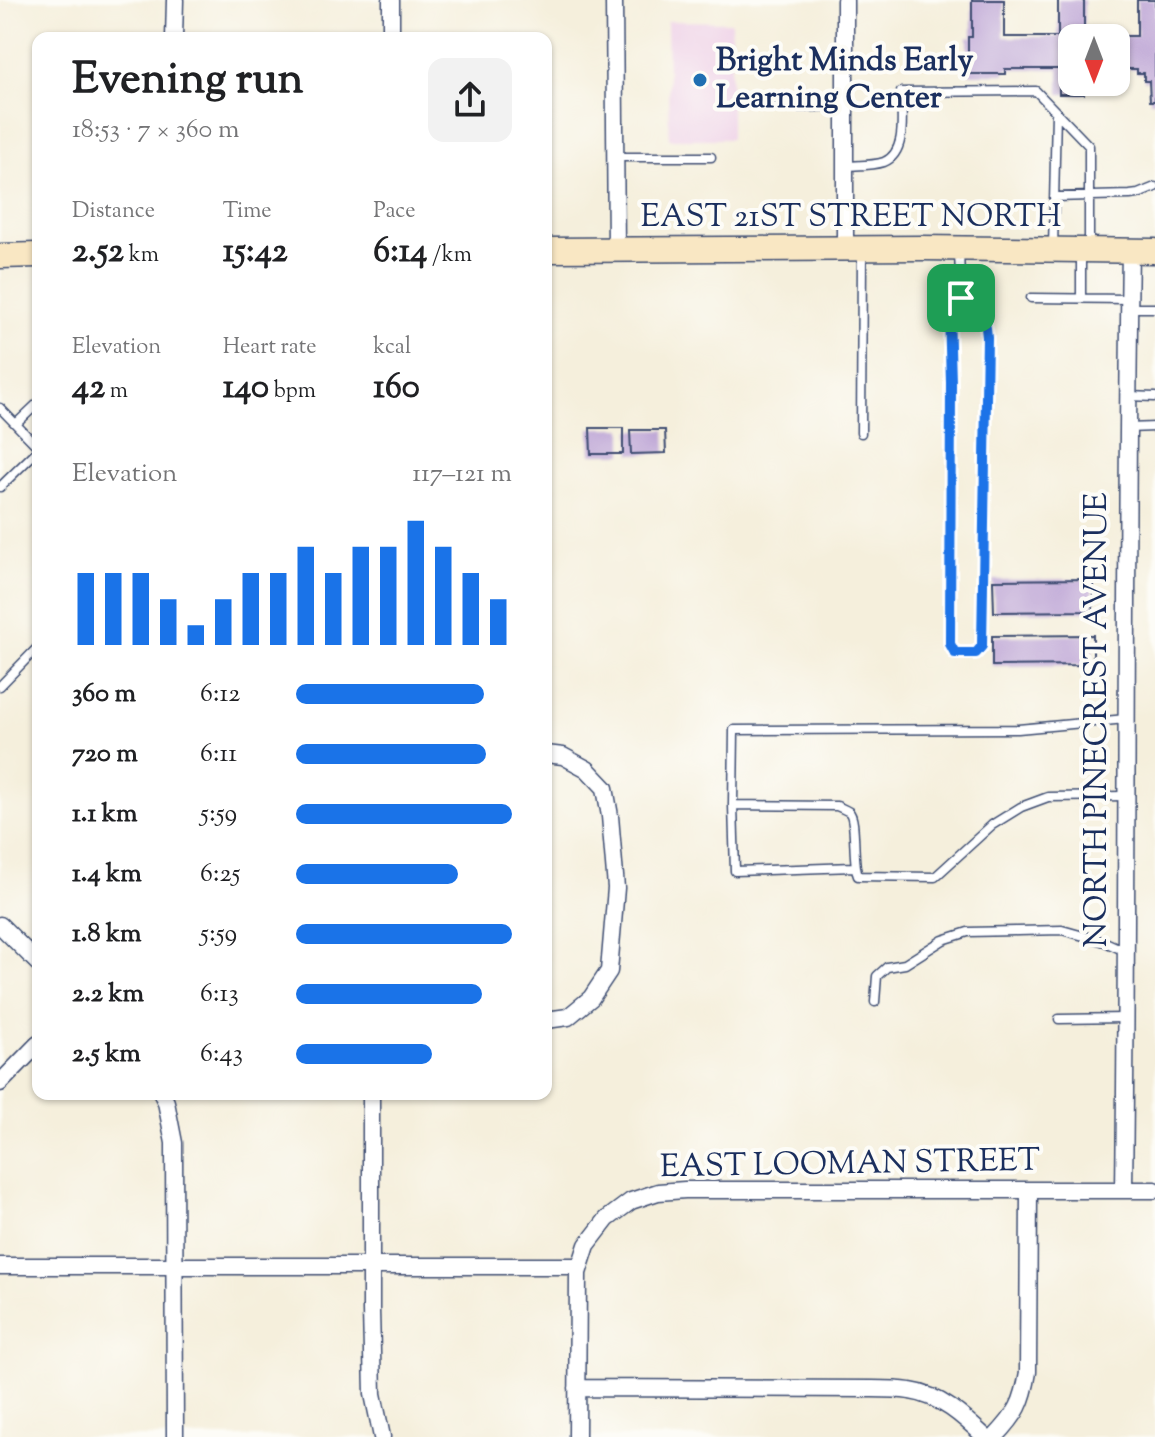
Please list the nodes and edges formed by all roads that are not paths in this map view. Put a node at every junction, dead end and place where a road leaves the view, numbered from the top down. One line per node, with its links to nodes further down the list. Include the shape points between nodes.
1 (175, 0): 5 (street)
2 (391, 0): 6 (street)
3 (614, 0): 10 (street)
4 (845, 0): 7 (street)
5 (174, 32)
6 (391, 32)
7 (845, 106): 8 (lane); 12 (street)
8 (777, 108)
9 (1056, 112): 12 (lane, via 1036,91 901,92 897,151 883,162); 14 (lane); 15 (lane, via 1089,146)
10 (615, 157): 11 (lane); 18 (street)
11 (711, 157)
12 (845, 166): 16 (street)
13 (1155, 187): 15 (lane, via 1138,194)
14 (1054, 197): 15 (lane); 20 (lane)
15 (1090, 197): 21 (lane)
16 (854, 248): 17 (main road, EAST 21ST STREET NORTH); 18 (main road, EAST 21ST STREET NORTH); 38 (lane)
17 (959, 248): 20 (main road, EAST 21ST STREET NORTH); 26 (lane)
18 (616, 249): 19 (main road, EAST 21ST STREET NORTH)
19 (552, 250)
20 (1053, 250): 21 (main road, EAST 21ST STREET NORTH)
21 (1085, 250): 22 (main road, EAST 21ST STREET NORTH); 28 (lane)
22 (1130, 250): 23 (main road, EAST 21ST STREET NORTH); 29 (street, NORTH PINECREST AVENUE)
23 (1155, 251)
24 (32, 255): 25 (main road)
25 (0, 256)
26 (961, 298): 26 (lane, via 978,306 987,337 982,646 976,653 955,653 950,644 949,312)
27 (1031, 298): 28 (lane)
28 (1081, 298): 29 (lane)
29 (1129, 303): 30 (lane); 31 (street, NORTH PINECREST AVENUE)
30 (1155, 308)
31 (1128, 396): 32 (lane); 37 (street, NORTH PINECREST AVENUE)
32 (1155, 397)
33 (0, 408): 35 (lane)
34 (32, 409): 35 (lane)
35 (16, 424): 39 (lane)
36 (1155, 427): 37 (lane)
37 (1127, 428): 44 (street, NORTH PINECREST AVENUE)
38 (861, 433)
39 (32, 441)
40 (32, 454): 41 (lane)
41 (0, 487)
42 (32, 653): 43 (lane)
43 (0, 686)
44 (1126, 719): 46 (street, NORTH PINECREST AVENUE); 47 (lane, via 1018,729 734,730)
45 (552, 755): 54 (street, via 587,769 605,788 616,888 609,971 591,998 568,1017)
46 (1126, 796): 48 (lane, via 1048,797 1021,807 992,825 935,877 858,876); 50 (street, NORTH PINECREST AVENUE)
47 (733, 805): 48 (lane, via 837,806 848,811 853,819); 48 (lane, via 735,871)
48 (854, 867)
49 (0, 925): 51 (street)
50 (1125, 951): 52 (lane, via 1062,930 968,932 943,940 905,964 887,967 877,976); 53 (street, NORTH PINECREST AVENUE)
51 (32, 957)
52 (875, 1002)
53 (1125, 1018): 55 (lane); 60 (street, NORTH PINECREST AVENUE)
54 (552, 1019)
55 (1059, 1019)
56 (32, 1050): 57 (street)
57 (0, 1083)
58 (165, 1100): 66 (street, via 174,1143)
59 (371, 1100): 64 (street)
60 (1124, 1190): 61 (street, EAST LOOMAN STREET); 62 (street, EAST LOOMAN STREET)
61 (1155, 1190)
62 (1029, 1191): 65 (street, EAST LOOMAN STREET, via 658,1192 631,1201 607,1219 587,1245); 72 (street, via 1028,1372 1013,1418)
63 (0, 1266): 66 (street)
64 (371, 1266): 65 (street); 66 (street); 69 (street, via 373,1394)
65 (580, 1266): 67 (street)
66 (175, 1267): 68 (street)
67 (577, 1388): 70 (street); 71 (street, via 913,1391 941,1402)
68 (175, 1437)
69 (382, 1437)
70 (577, 1437)
71 (985, 1437)
72 (995, 1437)

